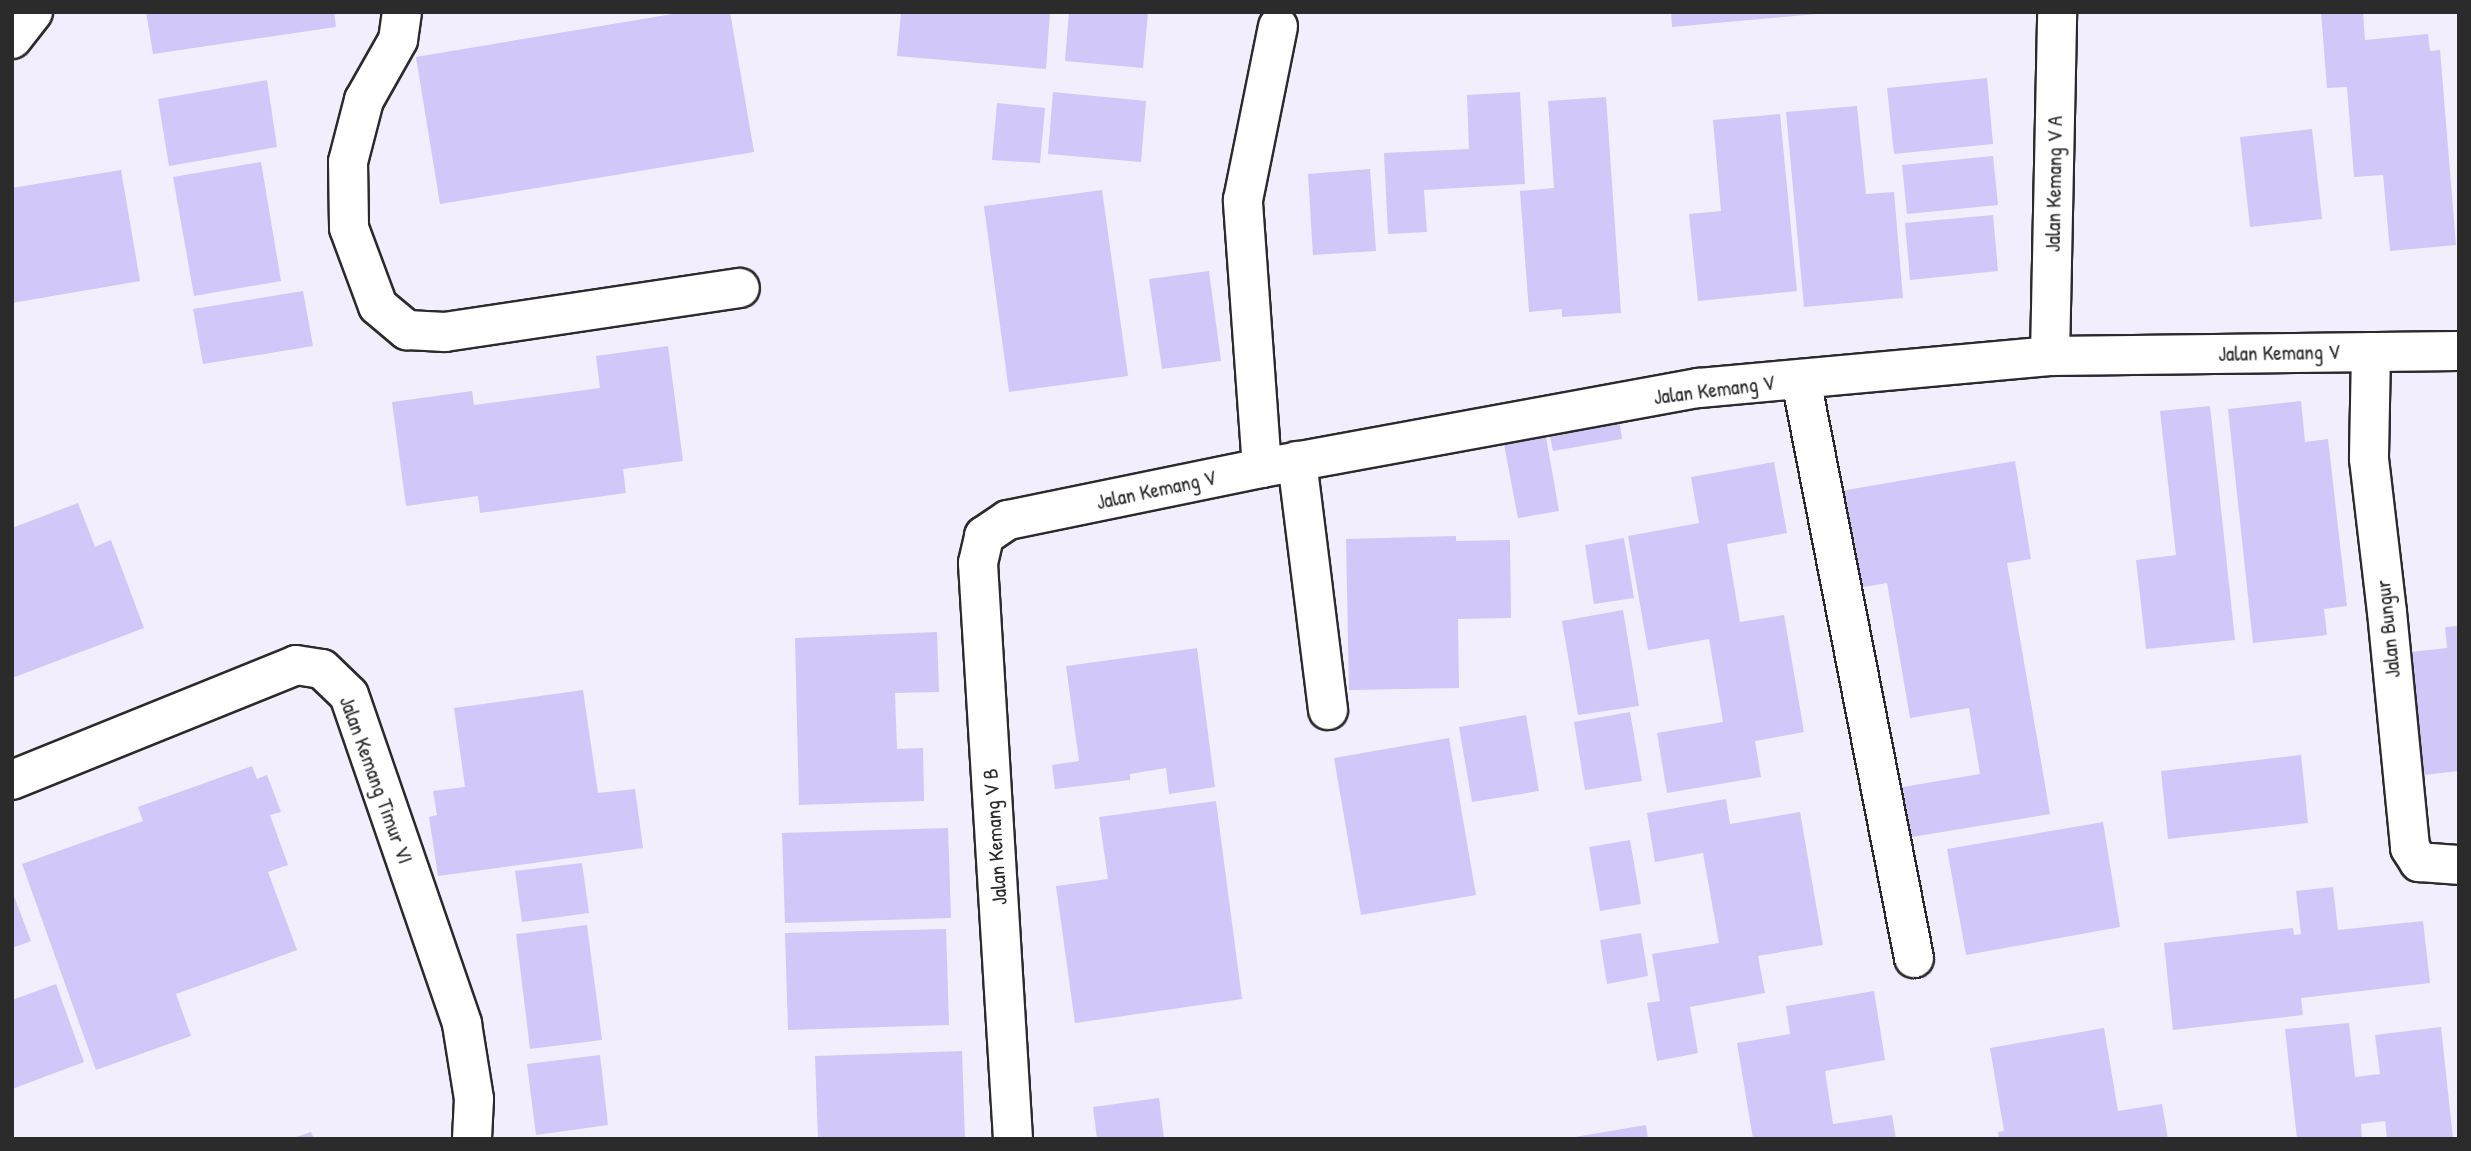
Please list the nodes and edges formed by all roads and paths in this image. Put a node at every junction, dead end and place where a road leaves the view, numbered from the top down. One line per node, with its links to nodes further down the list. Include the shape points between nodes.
1 (33, 12): 5 (street)
2 (402, 12): 6 (street, via 398,40 364,100 348,162 349,228 378,306 407,330 445,332)
3 (2057, 12): 9 (street, Jalan Kemang V A)
4 (1278, 26): 11 (street, via 1243,200)
5 (12, 39)
6 (740, 288)
7 (2459, 351): 8 (street, Jalan Kemang V)
8 (2371, 352): 9 (street, Jalan Kemang V); 15 (street, Jalan Bungur, via 2368,459 2410,848 2419,862)
9 (2050, 356): 10 (street, Jalan Kemang V)
10 (1801, 380): 11 (street, Jalan Kemang V, via 1699,388); 16 (street)
11 (1279, 464): 12 (street, Jalan Kemang V, via 1008,520); 13 (street)
12 (984, 536): 18 (street, Jalan Kemang V B, via 978,563)
13 (1328, 710)
14 (12, 780): 17 (street, Jalan Kemang Timur VI, via 296,665 322,669 349,695 462,1024 474,1099)
15 (2459, 865)
16 (1914, 958)
17 (472, 1139)
18 (1013, 1139)

